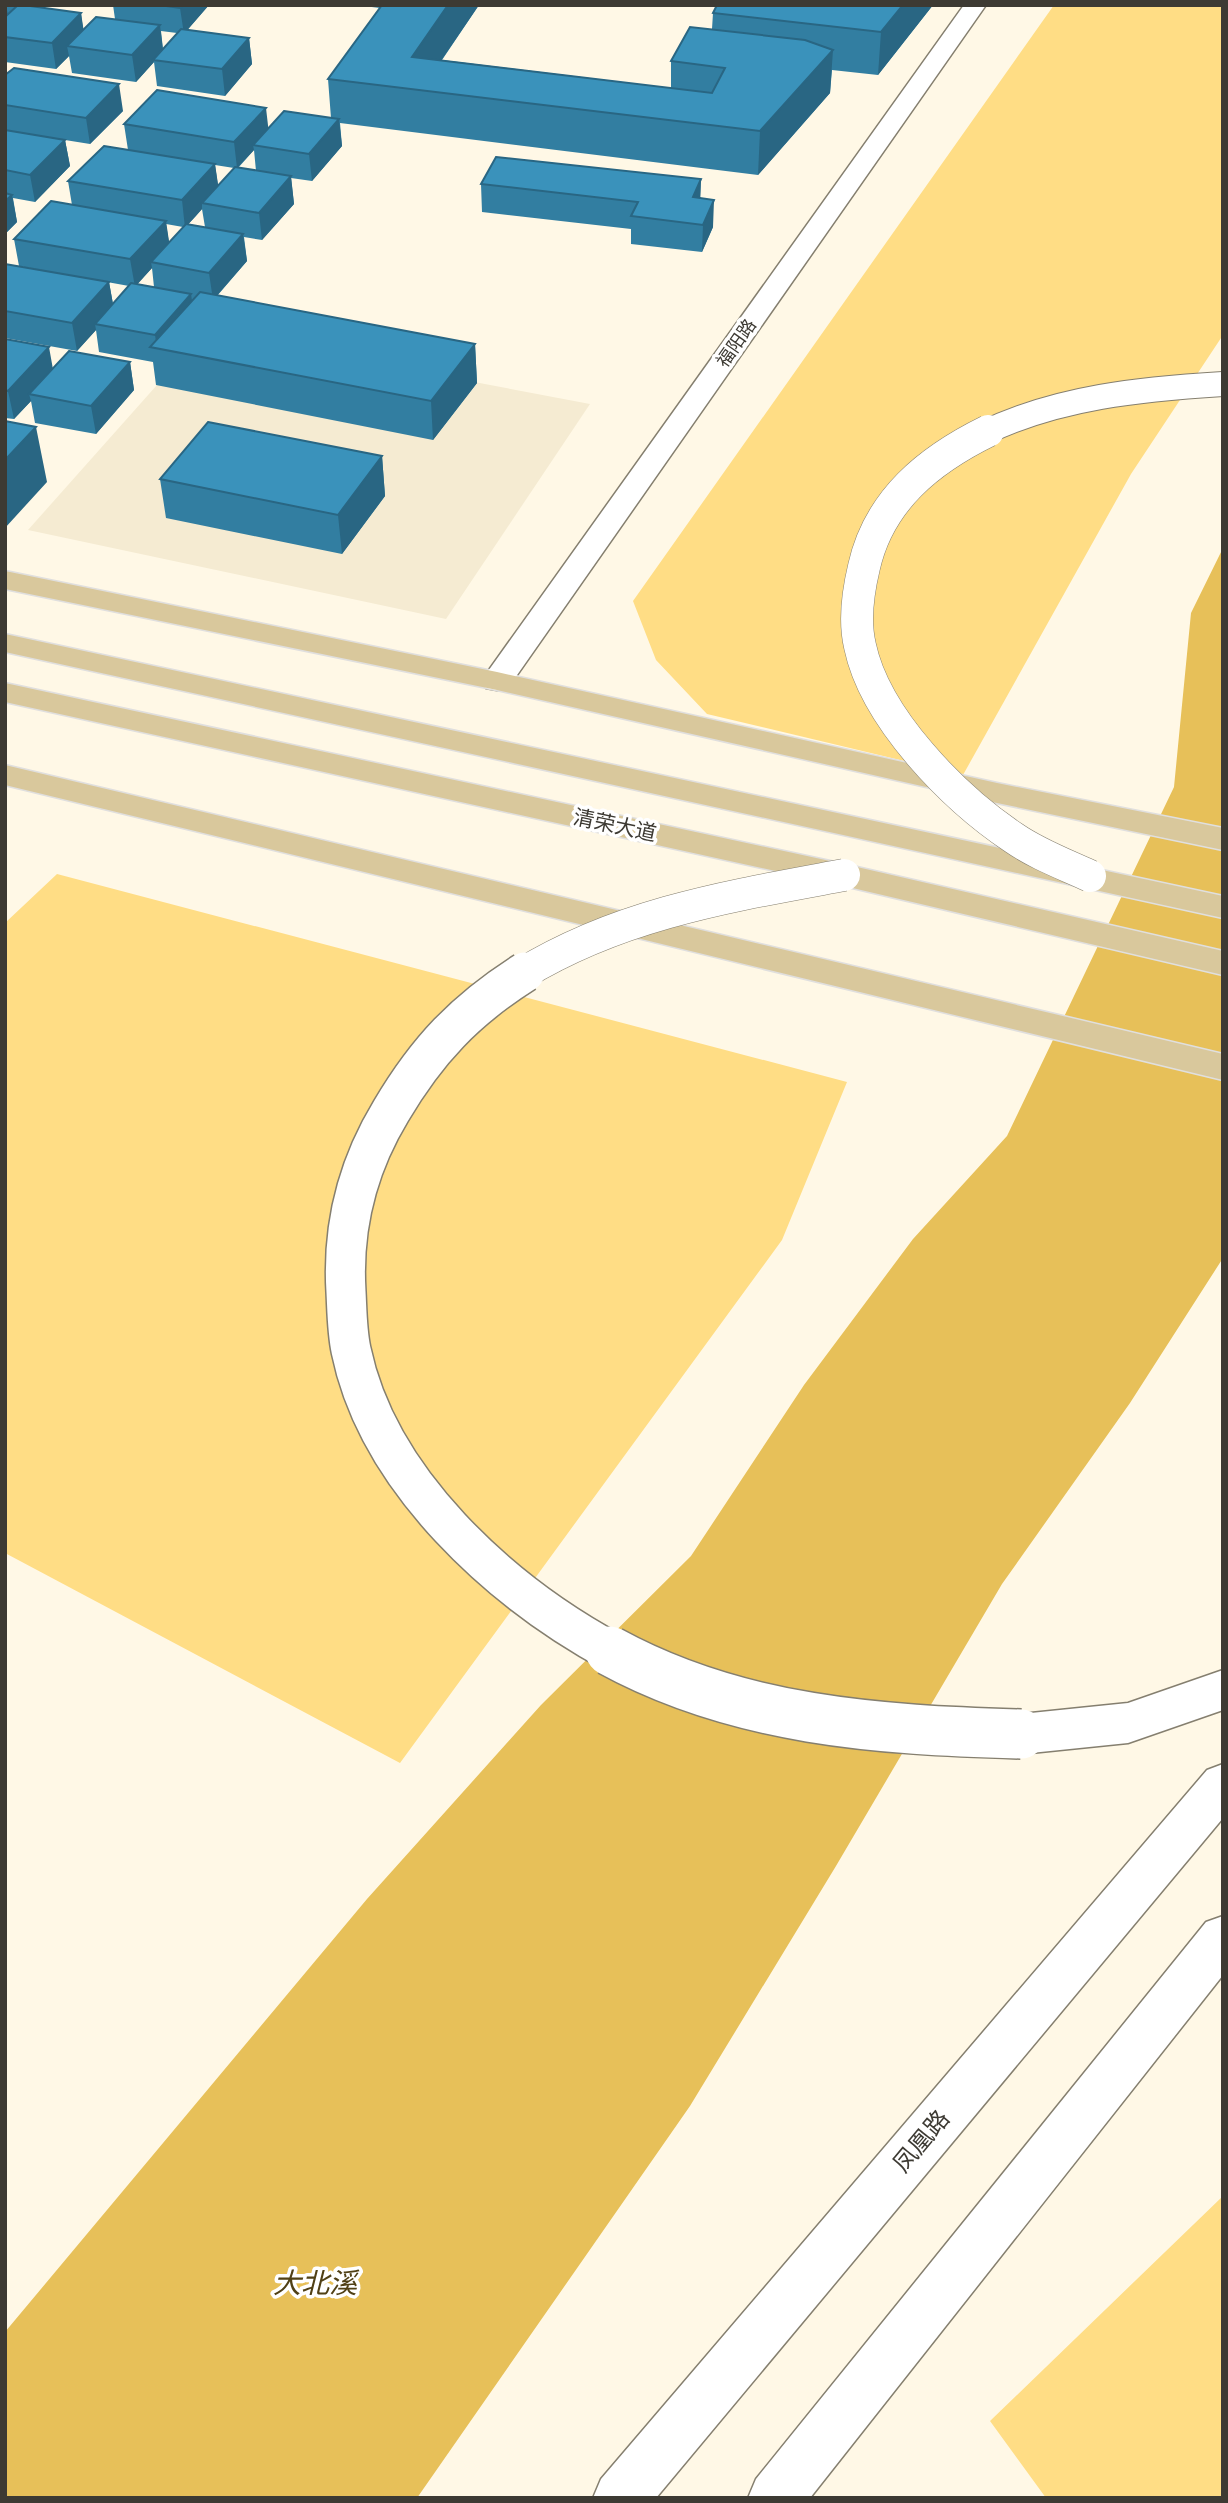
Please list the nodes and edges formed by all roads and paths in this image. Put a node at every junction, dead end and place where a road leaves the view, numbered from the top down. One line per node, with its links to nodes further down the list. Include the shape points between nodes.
1 (975, 5): 5 (street, 福阳路)
2 (1223, 384): 10 (street, bridge, via 1120,392 1010,423 929,464 872,535 858,603 860,649 875,689 898,729 974,809 1015,839)
3 (5, 580): 5 (main road)
4 (5, 643): 10 (main road, bridge)
5 (496, 681): 8 (main road)
6 (5, 692): 9 (main road, 清荣大道)
7 (5, 775): 13 (main road)
8 (1223, 839)
9 (844, 875): 12 (main road, 清荣大道); 14 (street, bridge, via 677,908 591,936 463,1016 411,1078 369,1148 351,1206 344,1269 351,1355 371,1409 399,1461 443,1522 493,1569 555,1617 634,1664 709,1694 778,1714 853,1727 1021,1734 1128,1723)
10 (1090, 876): 11 (main road)
11 (1223, 907)
12 (1223, 963)
13 (1223, 1067)
14 (1223, 1689)
15 (1223, 1784): 17 (street, 凤凰路)
16 (1223, 1938): 18 (street)
17 (620, 2498)
18 (775, 2498)

